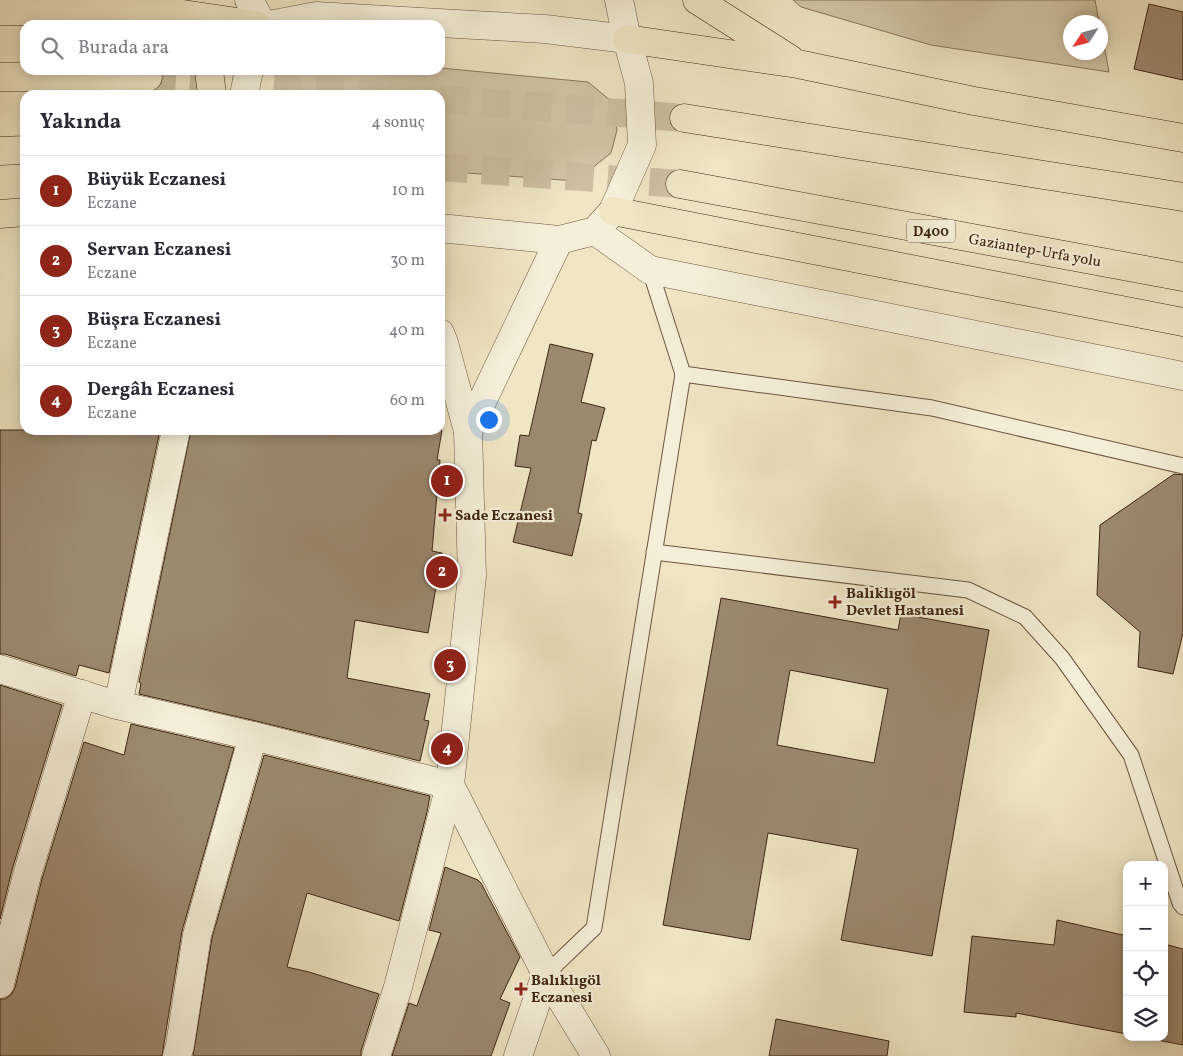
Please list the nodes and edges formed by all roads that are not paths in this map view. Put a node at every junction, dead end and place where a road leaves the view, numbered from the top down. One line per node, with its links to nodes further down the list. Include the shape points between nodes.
1 (248, 0): 8 (street)
2 (619, 0): 12 (street)
3 (697, 0): 13 (highway)
4 (42, 6): 5 (highway); 6 (highway)
5 (0, 11)
6 (175, 18): 7 (highway)
7 (198, 20)
8 (260, 20)
9 (295, 20): 10 (street, via 316,16)
10 (386, 20)
11 (445, 23): 12 (street, via 545,29)
12 (627, 39): 13 (highway); 26 (street, via 639,83 642,145)
13 (798, 64): 21 (highway, via 974,101)
14 (210, 75): 18 (highway)
15 (248, 75): 19 (street)
16 (0, 77): 17 (highway)
17 (148, 77)
18 (211, 90)
19 (245, 90)
20 (684, 118): 25 (highway)
21 (1183, 138)
22 (20, 150): 23 (highway)
23 (0, 151)
24 (680, 184): 33 (highway, Gaziantep-Urfa yolu / D400)
25 (1183, 197)
26 (613, 211): 30 (street); 34 (highway)
27 (20, 212): 28 (highway)
28 (0, 214)
29 (445, 229): 31 (street)
30 (595, 231): 31 (street); 32 (street)
31 (559, 240): 38 (street)
32 (650, 270): 36 (lane); 37 (street)
33 (1183, 277)
34 (1183, 322)
35 (445, 347): 38 (street)
36 (683, 374): 40 (lane, via 932,408); 41 (lane)
37 (1183, 376)
38 (468, 431): 46 (street, via 472,576)
39 (175, 435): 44 (street)
40 (1183, 466)
41 (654, 552): 47 (lane, via 968,590 1025,617 1062,658 1131,755); 48 (lane, via 594,928)
42 (0, 669): 43 (street)
43 (82, 694): 44 (street); 49 (street, via 27,875)
44 (118, 705): 45 (street)
45 (253, 736): 46 (street); 50 (street, via 197,935)
46 (450, 785): 48 (street); 51 (street, via 398,987)
47 (1183, 907)
48 (546, 974): 52 (street); 53 (street)
49 (0, 984)
50 (177, 1056)
51 (376, 1056)
52 (518, 1056)
53 (596, 1056)

